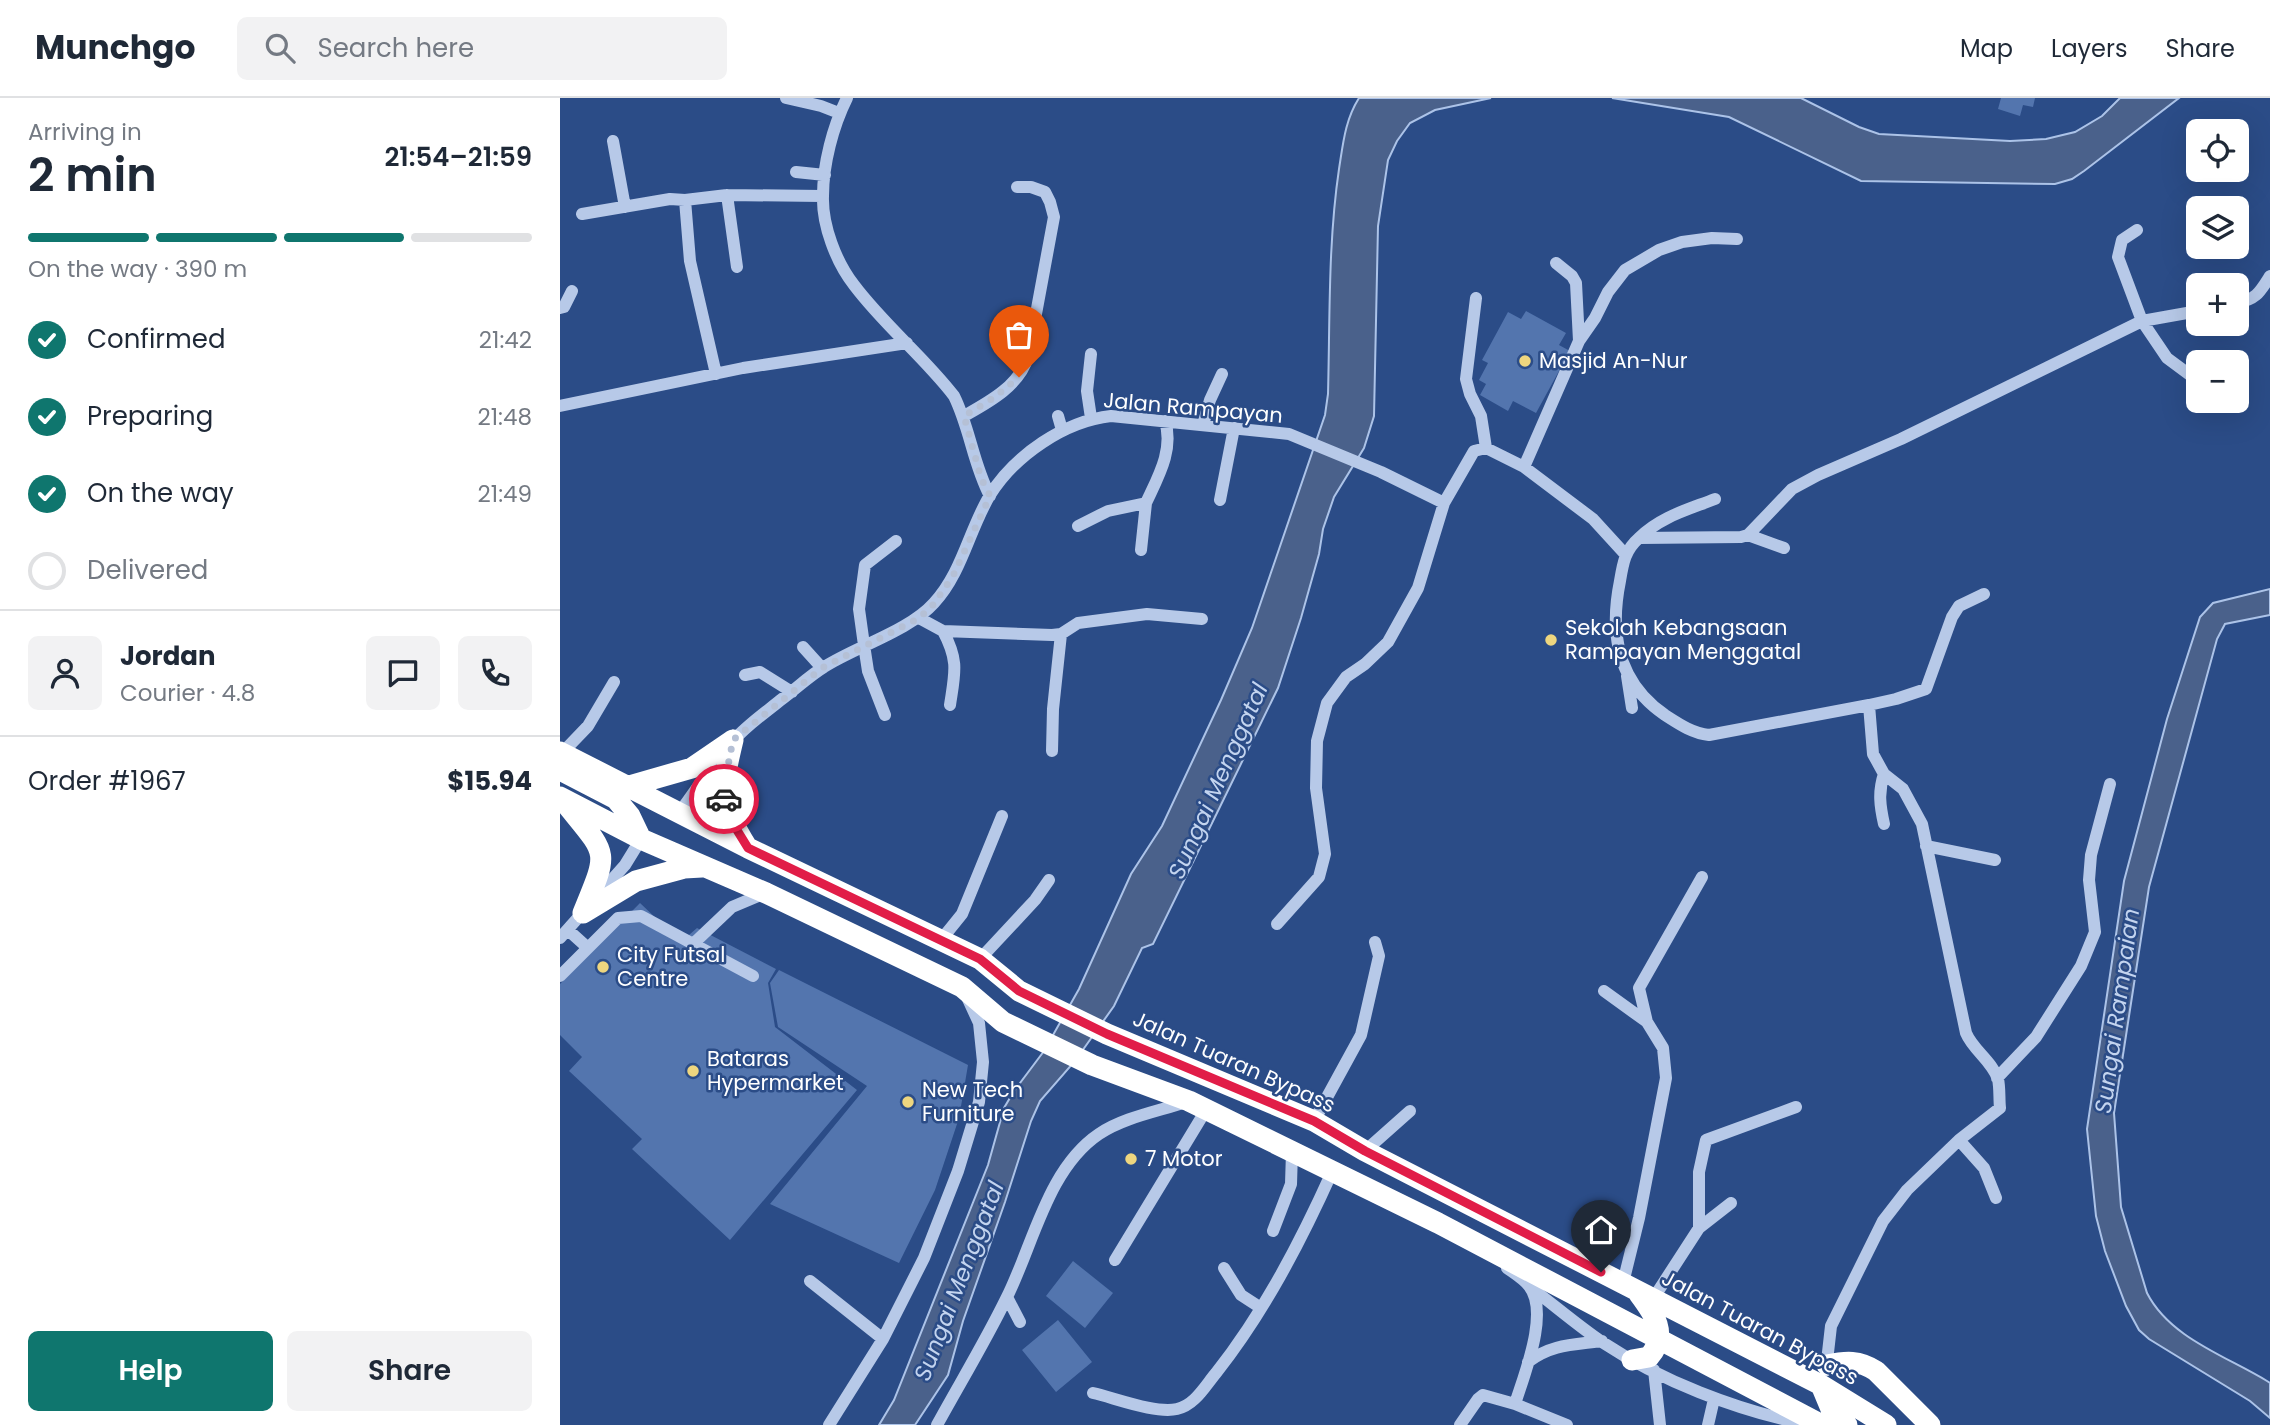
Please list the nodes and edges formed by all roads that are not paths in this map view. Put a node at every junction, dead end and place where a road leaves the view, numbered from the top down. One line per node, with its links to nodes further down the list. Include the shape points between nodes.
1 (786, 98): 3 (street)
2 (847, 98): 4 (street)
3 (819, 102): 4 (street)
4 (839, 113): 7 (street)
5 (613, 141): 12 (street)
6 (796, 172): 7 (street)
7 (825, 175): 10 (street)
8 (1017, 187): 32 (street, via 1045,192 1054,217 1028,358 1019,377)
9 (727, 195): 10 (street); 11 (street); 17 (street)
10 (822, 196): 26 (street, via 831,240 853,284)
11 (685, 200): 12 (street, via 650,200); 29 (street, via 690,261)
12 (625, 207): 13 (street)
13 (582, 214)
14 (2137, 230): 24 (street, via 2122,240 2118,257)
15 (1737, 239): 25 (street, via 1682,242 1625,270)
16 (1556, 263): 25 (street, via 1576,284)
17 (737, 267)
18 (2270, 276): 21 (street)
19 (572, 291): 22 (street)
20 (1476, 298): 39 (street, via 1466,379 1481,416)
21 (2249, 301)
22 (560, 308)
23 (2186, 313): 24 (street)
24 (2142, 321): 28 (street, via 2167,358); 47 (street, via 1792,489)
25 (1579, 341): 40 (street)
26 (907, 343): 29 (street); 32 (street, via 954,396)
27 (1091, 354): 34 (street, via 1087,391)
28 (2186, 372)
29 (716, 374): 31 (street)
30 (1222, 374): 36 (street)
31 (560, 407)
32 (964, 416): 41 (street)
33 (1058, 416): 38 (street)
34 (1091, 418): 35 (street, Jalan Rampayan); 38 (street, Jalan Rampayan)
35 (1165, 421): 36 (street, Jalan Rampayan); 44 (street, via 1165,458)
36 (1203, 425): 37 (street, Jalan Rampayan)
37 (1234, 428): 43 (street); 45 (street, Jalan Rampayan, via 1289,434)
38 (1062, 430): 41 (street, Jalan Rampayan, via 1032,451)
39 (1486, 448): 40 (street); 45 (street, via 1474,450)
40 (1524, 467): 52 (street, via 1593,519)
41 (990, 496): 54 (street, Jalan Rampayan, via 942,595)
42 (1714, 499): 48 (street, via 1677,512)
43 (1220, 500)
44 (1146, 503): 46 (street, via 1108,510); 51 (street)
45 (1444, 503): 88 (street, via 1418,588 1388,642 1346,677 1327,703 1317,741 1316,788 1325,854 1319,877)
46 (1078, 526)
47 (1748, 535): 48 (street); 50 (street)
48 (1639, 538): 52 (street)
49 (896, 541): 58 (street, via 865,565 859,609)
50 (1784, 548)
51 (1141, 550)
52 (1625, 554): 62 (street, via 1616,599 1618,643)
53 (1984, 594): 66 (street, via 1959,606 1952,617 1926,689)
54 (919, 618): 56 (street); 58 (street, Jalan Rampayan)
55 (1202, 619): 57 (street, via 1147,614 1078,623)
56 (943, 631): 57 (street); 65 (street, via 954,656)
57 (1061, 634): 70 (street)
58 (864, 645): 60 (street, Jalan Rampayan); 68 (street, via 868,671)
59 (803, 647): 60 (street)
60 (822, 668): 64 (street, Jalan Rampayan)
61 (745, 675): 64 (street, via 760,672)
62 (1627, 676): 66 (street, via 1648,703 1683,727 1705,735); 67 (street)
63 (614, 682): 71 (street, via 589,726)
64 (792, 692): 69 (street, Jalan Rampayan)
65 (950, 705)
66 (1869, 705): 72 (street, via 1873,754)
67 (1632, 708)
68 (885, 715)
69 (733, 740): 74 (highway, via 692,768); 76 (street, Jalan Rampayan); 81 (highway, via 725,803)
70 (1052, 751)
71 (561, 758): 74 (highway, Jalan Tuaran Bypass); 79 (highway, via 616,799)
72 (1884, 774): 78 (street, via 1880,785); 80 (street, via 1903,789 1922,824)
73 (2110, 784): 100 (street, via 2091,855 2095,932 2081,967 2036,1037)
74 (629, 786): 76 (highway, Jalan Tuaran Bypass)
75 (560, 797): 79 (highway); 87 (highway, via 602,855)
76 (679, 813): 81 (highway, Jalan Tuaran Bypass)
77 (1002, 816): 90 (street, via 961,914)
78 (1884, 824)
79 (641, 839): 83 (highway); 87 (street, via 625,865)
80 (1926, 846): 82 (street); 100 (street, via 1966,1033)
81 (748, 848): 90 (highway, Jalan Tuaran Bypass)
82 (1995, 860)
83 (707, 866): 86 (highway); 87 (highway, via 636,881)
84 (1702, 877): 99 (street, via 1639,988)
85 (1049, 880): 94 (street)
86 (766, 893): 92 (street, via 732,907); 97 (highway)
87 (583, 912): 89 (street)
88 (1277, 925)
89 (564, 934): 93 (street)
90 (940, 940): 94 (highway, Jalan Tuaran Bypass)
91 (1376, 942): 104 (street, via 1379,956 1361,1035)
92 (693, 944): 93 (street, via 641,916 618,918); 96 (street)
93 (588, 947): 95 (street)
94 (980, 959): 104 (highway, Jalan Tuaran Bypass, via 1019,991 1107,1034)
95 (560, 976)
96 (753, 976)
97 (962, 987): 101 (highway, via 1003,1022 1092,1065); 122 (street, via 979,1023 983,1062 979,1102 924,1258)
98 (1604, 991): 99 (street)
99 (1647, 1022): 118 (street, via 1663,1048 1666,1078 1639,1218)
100 (1997, 1078): 105 (street, via 2000,1108)
101 (1197, 1105): 107 (highway); 114 (street); 119 (street, via 1120,1123 1079,1150 1042,1212)
102 (1796, 1107): 111 (street, via 1706,1140 1699,1172)
103 (1410, 1111): 106 (street)
104 (1314, 1121): 106 (highway, Jalan Tuaran Bypass)
105 (1959, 1140): 109 (street, via 1984,1168); 127 (street, via 1907,1190 1872,1239 1831,1326)
106 (1365, 1151): 118 (highway, Jalan Tuaran Bypass)
107 (1292, 1153): 108 (highway); 112 (street, via 1291,1184)
108 (1332, 1172): 113 (highway); 120 (street)
109 (1996, 1198)
110 (1731, 1203): 111 (street)
111 (1699, 1228): 118 (street)
112 (1273, 1231)
113 (1481, 1246): 117 (street); 123 (highway)
114 (1115, 1260)
115 (1224, 1268): 120 (street, via 1241,1296)
116 (810, 1281): 122 (street)
117 (1530, 1287): 124 (street); 126 (street, via 1537,1329)
118 (1637, 1290): 123 (highway, via 1655,1315); 129 (highway, Jalan Tuaran Bypass)
119 (1007, 1297): 121 (street); 134 (street)
120 (1261, 1308): 130 (street, via 1230,1354 1185,1406 1154,1408)
121 (1020, 1322)
122 (883, 1339): 133 (street)
123 (1658, 1339): 125 (highway, via 1649,1357); 140 (highway)
124 (1602, 1341): 125 (street); 126 (street, via 1559,1346)
125 (1632, 1360): 128 (street)
126 (1528, 1362): 132 (street)
127 (1828, 1364): 129 (street); 143 (highway, via 1866,1365)
128 (1654, 1370): 131 (street); 137 (street)
129 (1821, 1385): 141 (highway, via 1831,1409); 142 (highway, Jalan Tuaran Bypass)
130 (1093, 1393)
131 (1714, 1399): 138 (street); 139 (street)
132 (1515, 1404): 135 (street, via 1483,1395); 136 (street)
133 (829, 1425)
134 (937, 1425)
135 (1460, 1425)
136 (1567, 1425)
137 (1660, 1425)
138 (1708, 1425)
139 (1815, 1425)
140 (1822, 1425)
141 (1847, 1425)
142 (1886, 1425)
143 (1930, 1425)

